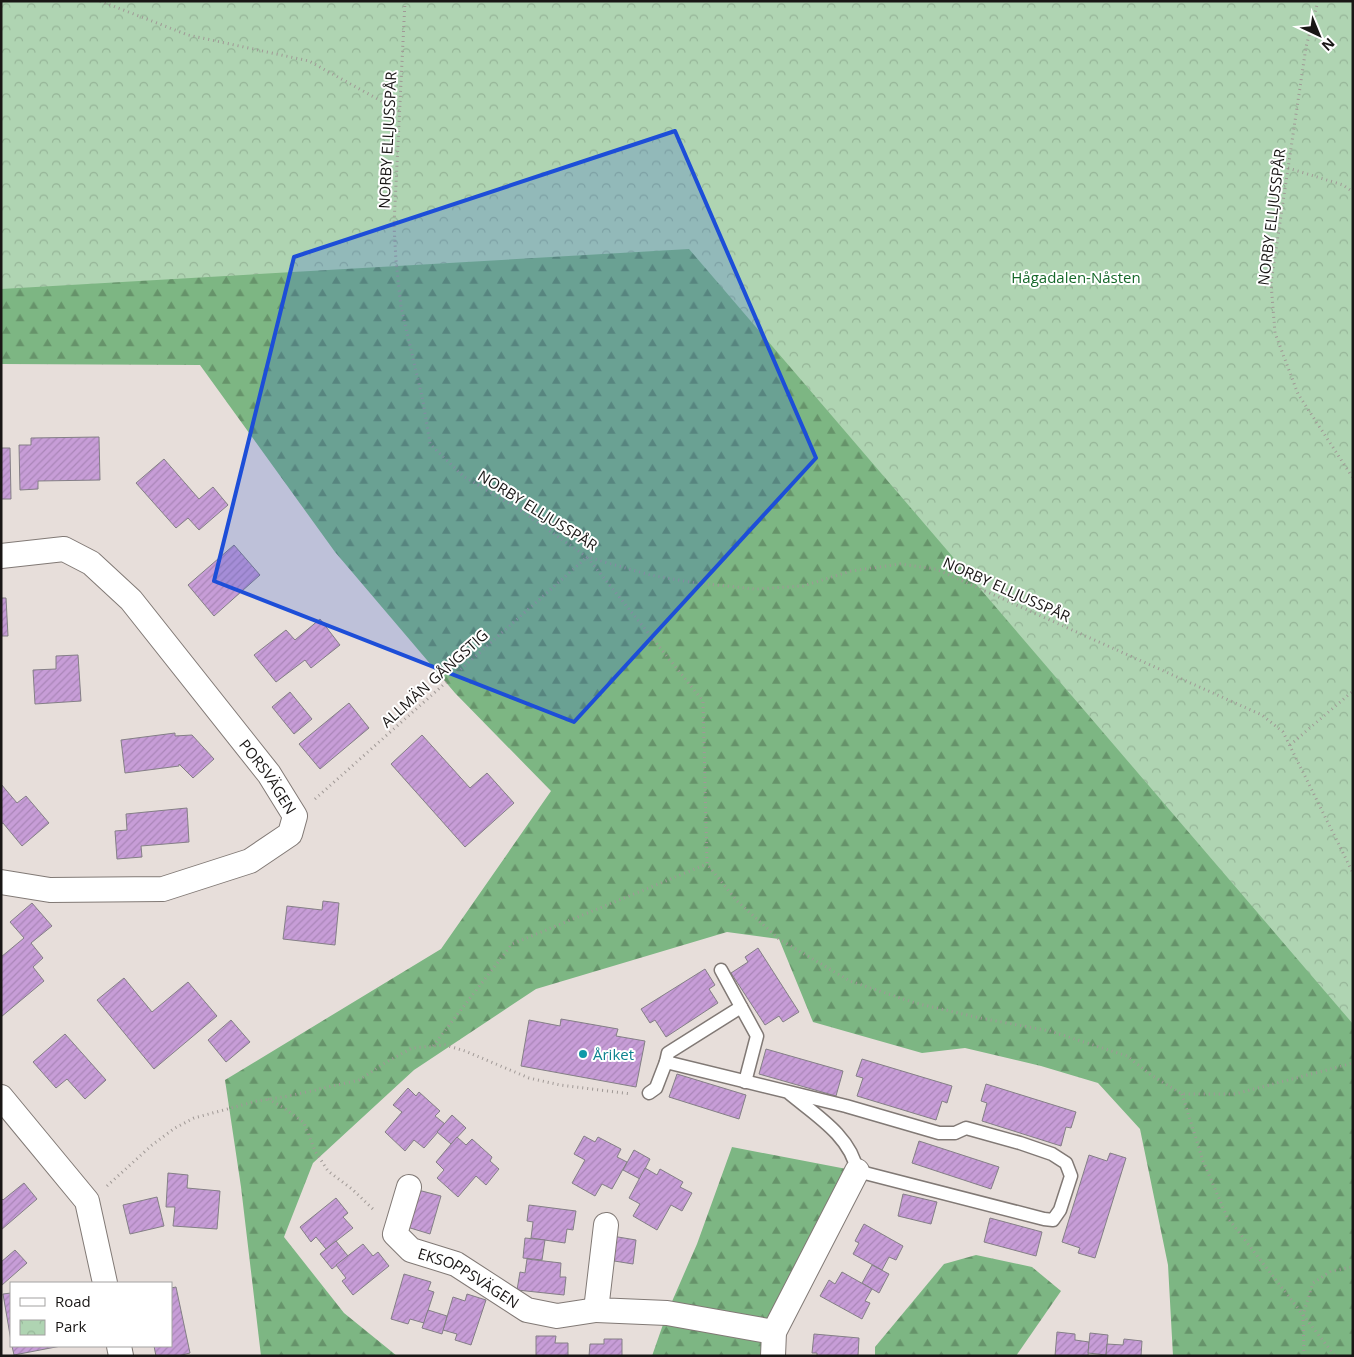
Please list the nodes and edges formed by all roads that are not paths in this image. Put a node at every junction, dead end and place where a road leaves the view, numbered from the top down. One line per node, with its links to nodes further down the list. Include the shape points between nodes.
1 (1, 556): 2 (street, PORSVÄGEN, via 64,549 91,563 131,600 269,774 296,816 290,834 250,861 163,889 50,890)
2 (1, 882)
3 (721, 970): 4 (lane)
4 (741, 1007): 5 (lane, via 668,1053); 6 (lane, via 757,1036)
5 (666, 1062): 6 (lane); 7 (lane, via 656,1088)
6 (745, 1082): 8 (lane)
7 (649, 1093)
8 (789, 1093): 10 (lane, via 827,1123 855,1161); 10 (lane, via 939,1133 955,1133 966,1128 1020,1143 1052,1154 1066,1163 1070,1176 1060,1210 1053,1220)
9 (1, 1097): 13 (street, via 87,1201)
10 (857, 1171): 15 (street)
11 (409, 1187): 14 (street, EKSOPPSVÄGEN, via 395,1234 411,1250 456,1264 528,1310 557,1316)
12 (606, 1225): 14 (street)
13 (105, 1282)
14 (596, 1310): 15 (street, EKSOPPSVÄGEN, via 667,1313)
15 (774, 1332): 16 (street)
16 (773, 1356)

